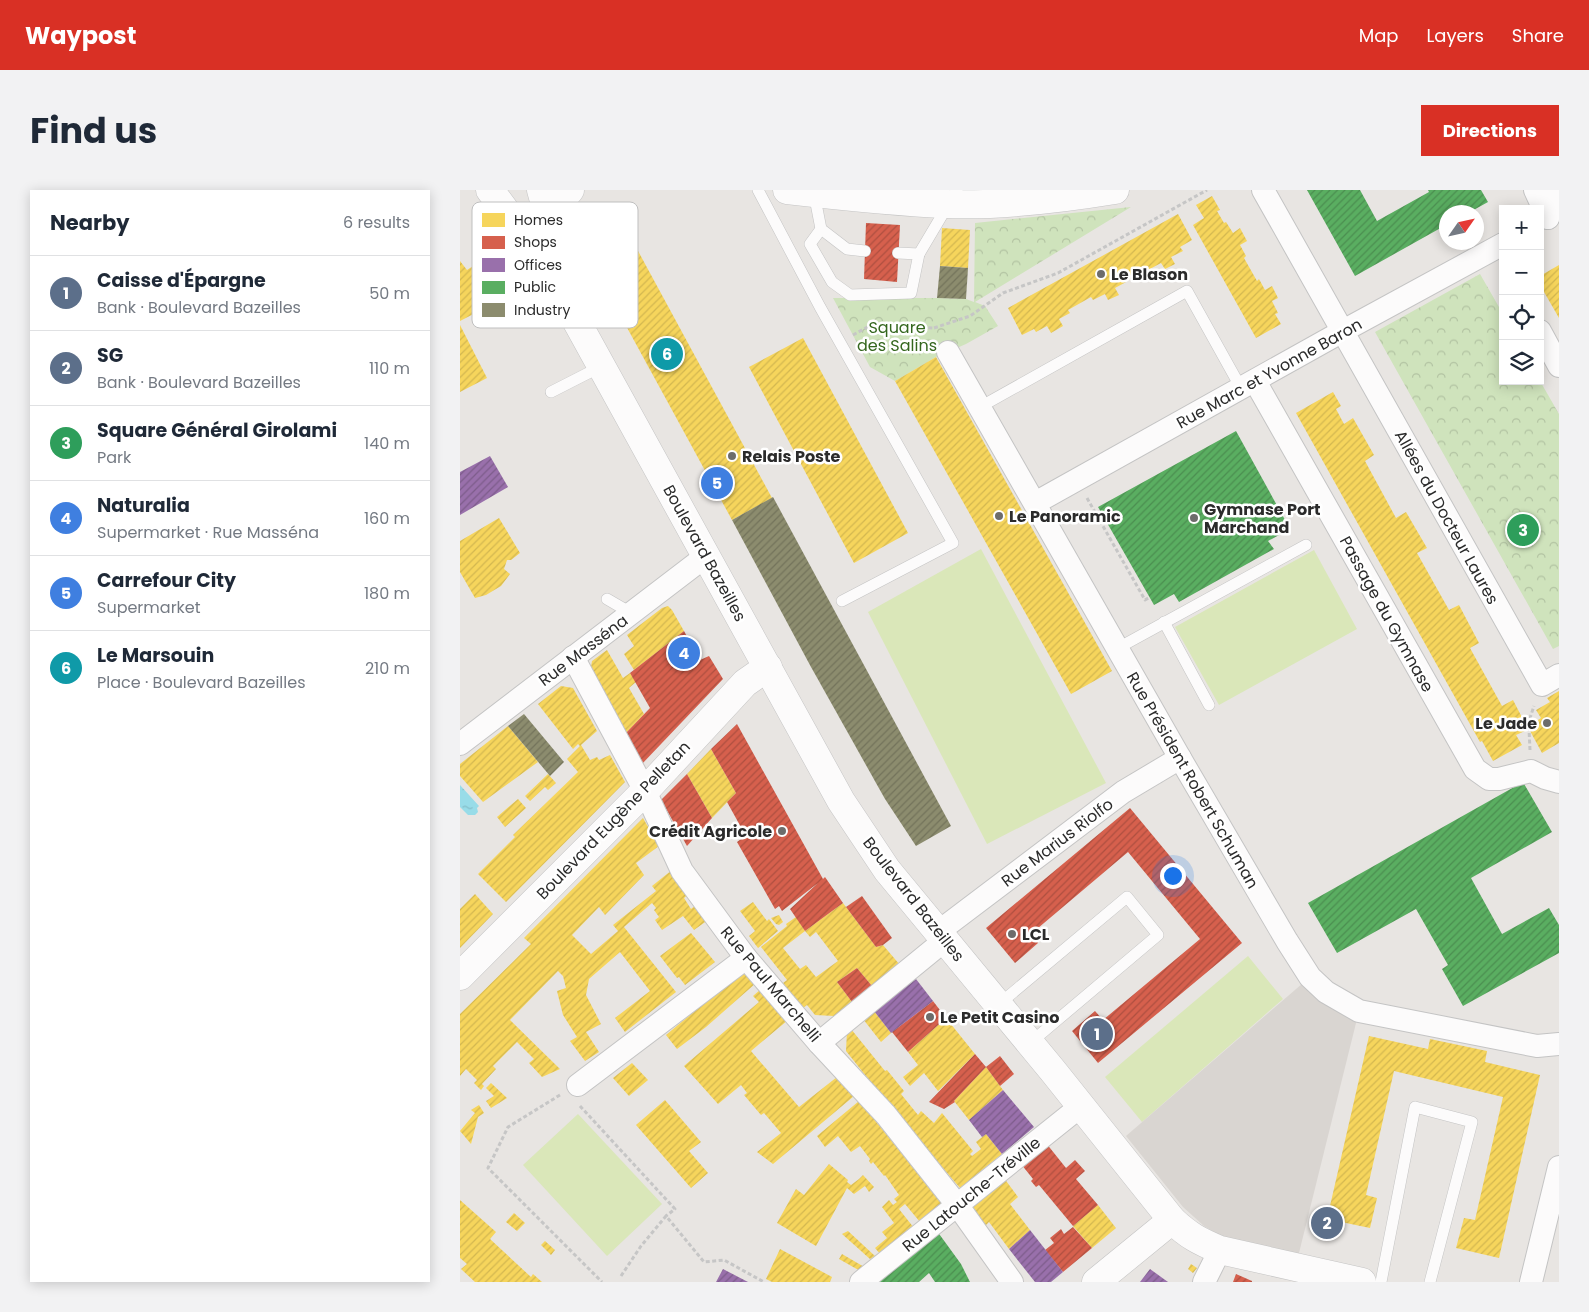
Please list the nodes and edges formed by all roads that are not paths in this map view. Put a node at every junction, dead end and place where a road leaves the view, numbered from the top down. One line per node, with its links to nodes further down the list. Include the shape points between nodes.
1 (490, 190): 11 (main road, Boulevard Bazeilles)
2 (570, 190): 12 (main road)
3 (758, 190): 32 (lane, via 952,543)
4 (787, 190): 9 (main road)
5 (1115, 190): 10 (main road, via 1006,203)
6 (1263, 190): 20 (street, Allées du Docteur Laures)
7 (1535, 190): 13 (street)
8 (1559, 192): 13 (street, via 1549,204)
9 (814, 193): 10 (main road, via 876,200); 14 (lane)
10 (952, 197): 18 (lane)
11 (499, 202)
12 (546, 202)
13 (1549, 221)
14 (821, 229): 15 (lane, via 847,250); 18 (lane, via 810,244 832,282 850,295 911,293)
15 (865, 251)
16 (1499, 253): 20 (street, Rue Marc et Yvonne Baron)
17 (898, 254): 18 (lane)
18 (919, 254)
19 (581, 328): 23 (main road, Boulevard Bazeilles)
20 (1343, 331): 25 (street, Rue Marc et Yvonne Baron); 38 (street, Allées du Docteur Laures)
21 (1544, 338): 24 (street)
22 (948, 352): 27 (street, Rue Président Robert Schuman)
23 (602, 366): 26 (lane); 30 (main road, Boulevard Bazeilles)
24 (1559, 366)
25 (1248, 384): 27 (lane, via 1188,291); 28 (street, Rue Marc et Yvonne Baron); 42 (street, Passage du Gymnase, via 1475,769 1489,779 1531,771)
26 (551, 392)
27 (980, 407): 28 (street, Rue Président Robert Schuman)
28 (1035, 503): 35 (street, Rue Président Robert Schuman)
29 (1306, 545): 34 (lane)
30 (706, 556): 33 (street, Rue Masséna); 37 (main road, Boulevard Bazeilles)
31 (606, 599): 33 (lane)
32 (842, 601)
33 (631, 613): 36 (street, Rue Masséna)
34 (1164, 622): 35 (lane); 39 (lane)
35 (1118, 648): 41 (street, Rue Président Robert Schuman)
36 (573, 657): 40 (street, Rue Masséna); 43 (street, Rue Paul Marchelli)
37 (768, 668): 43 (main road, Boulevard Eugène Pelletan, via 745,683); 44 (main road, Boulevard Bazeilles, via 841,801 887,870)
38 (1550, 680)
39 (1209, 705)
40 (460, 744)
41 (1180, 758): 44 (street, Rue Marius Riolfo, via 1123,792); 50 (street, Rue Président Robert Schuman, via 1286,941 1310,977 1326,992 1359,1011 1537,1046)
42 (1559, 782)
43 (645, 791): 45 (street, Rue Paul Marchelli, via 682,871); 46 (main road, Boulevard Eugène Pelletan)
44 (941, 936): 47 (main road, Boulevard Bazeilles); 48 (street, Rue Marius Riolfo)
45 (746, 958): 48 (street, Rue Paul Marchelli); 51 (street)
46 (460, 976)
47 (998, 1005): 49 (main road, Boulevard Bazeilles); 49 (lane, via 1127,897 1133,904 1158,935)
48 (819, 1043): 54 (street, Rue Paul Marchelli, via 886,1115)
49 (1030, 1043): 52 (main road, Boulevard Bazeilles)
50 (1559, 1044)
51 (572, 1088)
52 (1081, 1106): 54 (street, Rue Latouche-Tréville); 55 (main road, Boulevard Bazeilles)
53 (1559, 1167): 65 (street)
54 (958, 1206): 58 (street, Rue Latouche-Tréville); 59 (street, Rue Paul Marchelli)
55 (1172, 1220): 56 (main road, Boulevard Bazeilles, via 1198,1241); 60 (main road)
56 (1220, 1250): 57 (main road, Boulevard Bazeilles); 61 (street)
57 (1292, 1275): 62 (main road, Boulevard Bazeilles)
58 (861, 1282)
59 (1012, 1282)
60 (1096, 1282)
61 (1204, 1282)
62 (1362, 1282)
63 (1381, 1282): 64 (lane, via 1415,1107 1472,1122)
64 (1430, 1282)
65 (1532, 1282)

